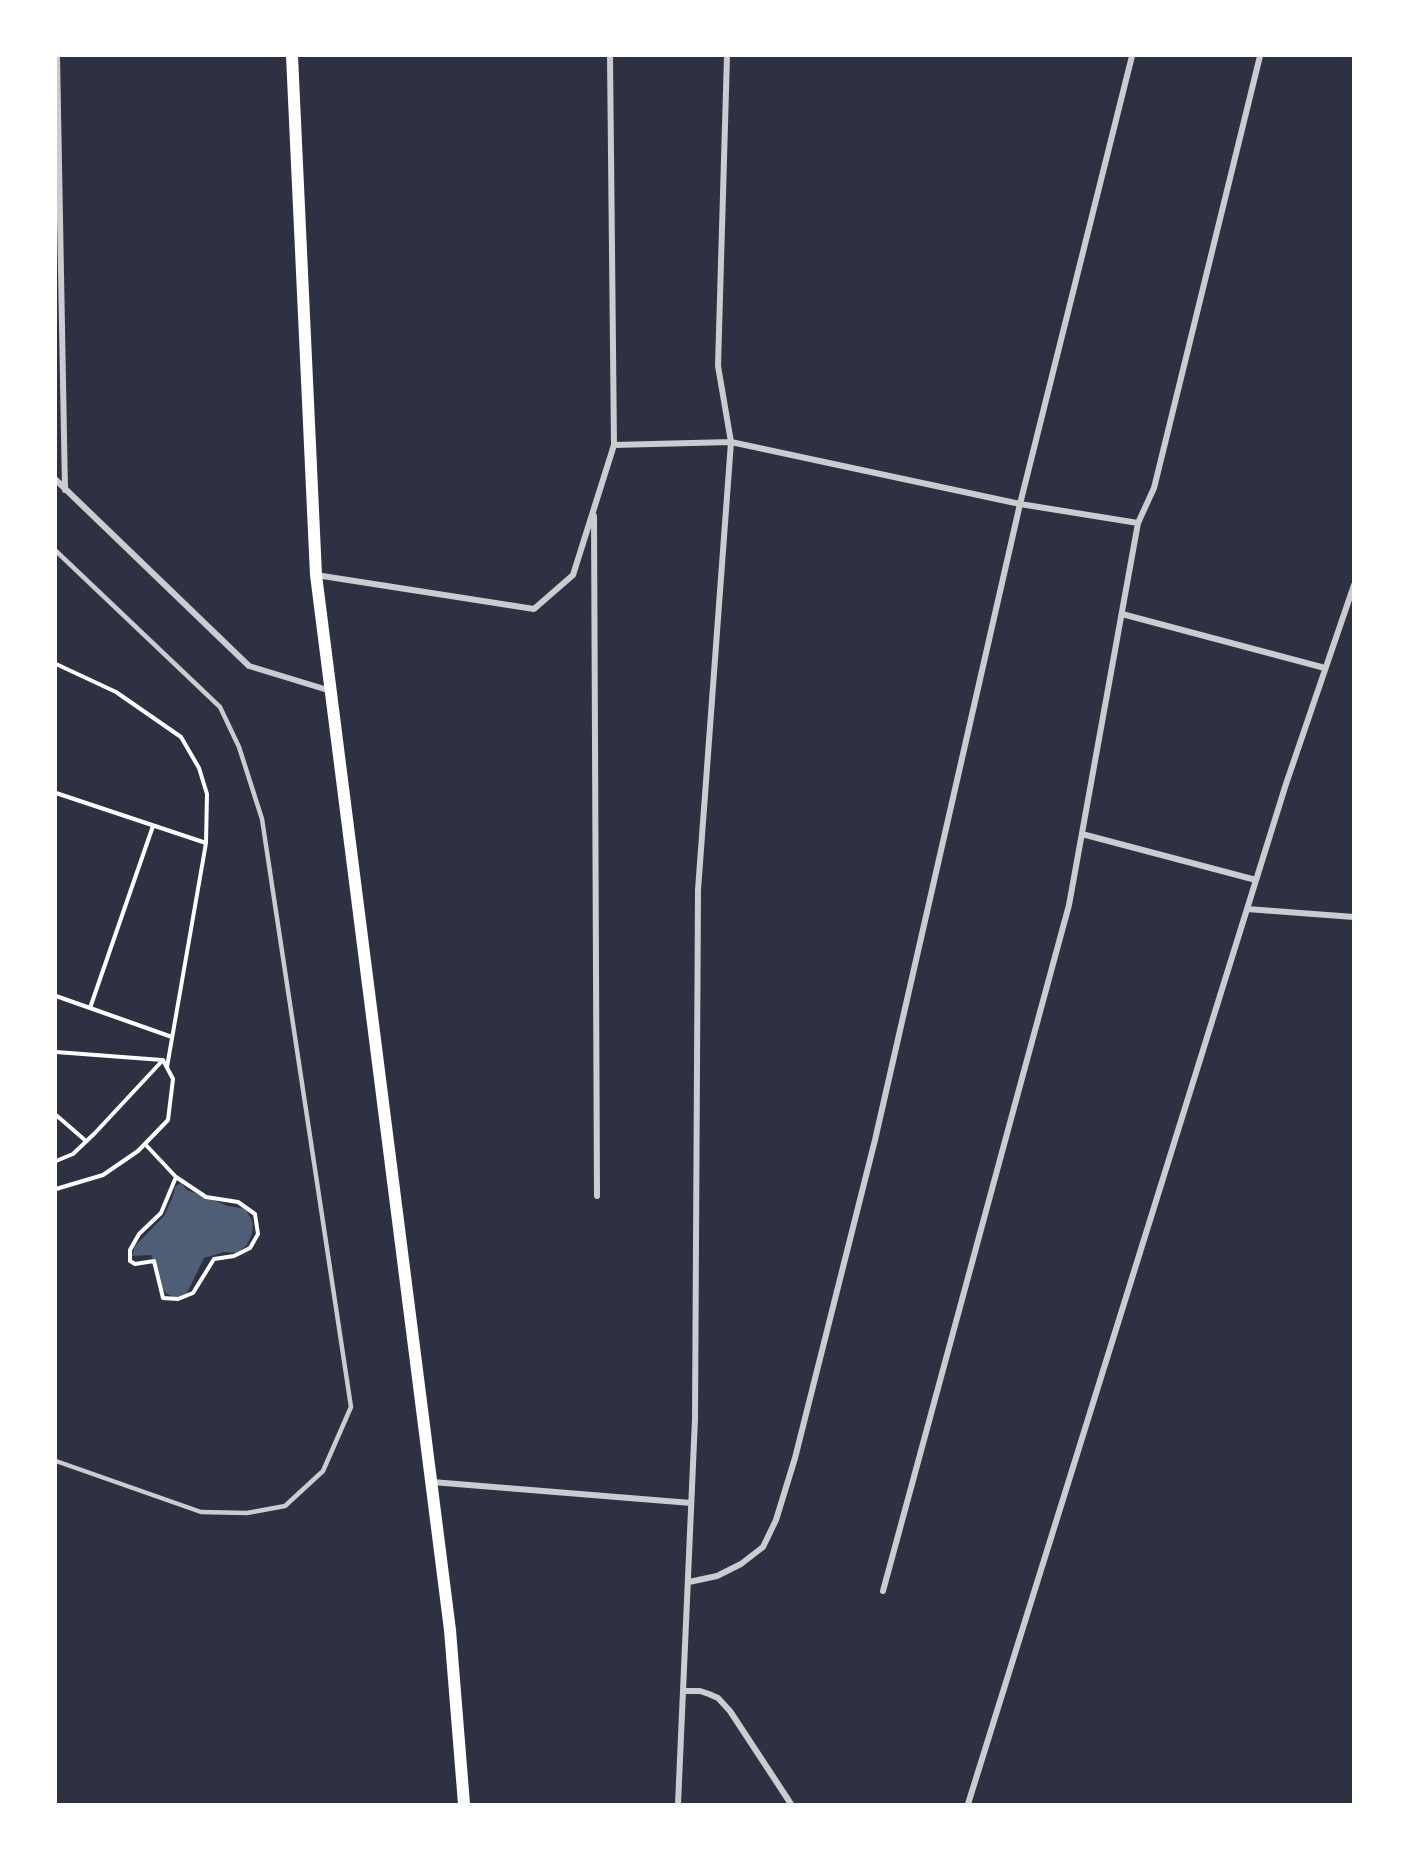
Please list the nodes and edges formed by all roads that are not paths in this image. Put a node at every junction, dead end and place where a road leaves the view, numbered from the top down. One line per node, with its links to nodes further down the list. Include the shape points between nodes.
1 (57, 56): 10 (street)
2 (292, 56): 15 (main road)
3 (610, 56): 8 (street)
4 (727, 56): 7 (street, via 718,366)
5 (1132, 56): 11 (street)
6 (1260, 56): 13 (street, via 1154,488)
7 (731, 442): 8 (street); 11 (street); 27 (street, via 698,890)
8 (614, 445): 12 (street)
9 (56, 480): 10 (street)
10 (65, 490): 19 (street, via 249,666)
11 (1020, 504): 13 (street); 28 (street, via 875,1140 776,1520 763,1547 741,1564 717,1576)
12 (594, 509): 15 (street, via 573,575 534,609); 24 (street)
13 (1138, 522): 17 (street)
14 (56, 551): 25 (lane, via 220,707 239,747 262,819 351,1407 322,1471 285,1506 247,1513 201,1512)
15 (316, 575): 19 (main road)
16 (1353, 585): 18 (street)
17 (1122, 614): 18 (street); 20 (street)
18 (1325, 668): 21 (street)
19 (331, 692): 26 (main road)
20 (1082, 834): 21 (street); 29 (street, via 1065,916)
21 (1256, 880): 22 (street)
22 (1246, 909): 23 (street); 34 (street)
23 (1353, 917)
24 (597, 1196)
25 (56, 1461)
26 (431, 1482): 27 (street); 31 (main road, via 450,1630)
27 (691, 1503): 28 (street)
28 (689, 1582): 30 (street)
29 (883, 1591)
30 (684, 1691): 32 (street); 33 (street, via 700,1691 724,1704)
31 (464, 1804)
32 (678, 1804)
33 (790, 1804)
34 (968, 1804)

